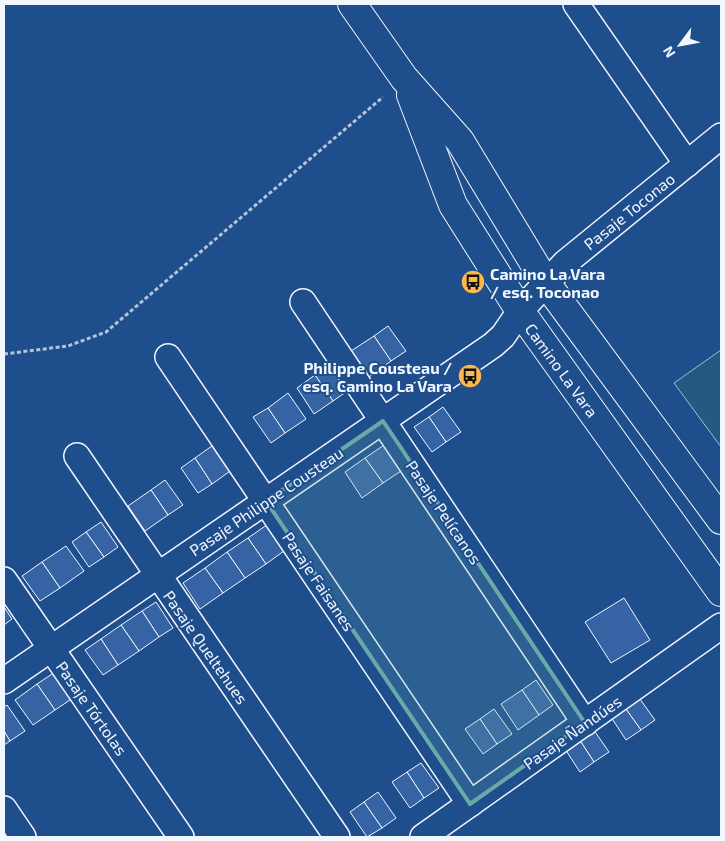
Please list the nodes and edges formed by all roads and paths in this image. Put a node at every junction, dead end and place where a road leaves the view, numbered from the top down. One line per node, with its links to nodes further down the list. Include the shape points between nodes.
1 (352, 4): 3 (street, Camino La Vara)
2 (576, 4): 5 (street)
3 (404, 78): 6 (street, Camino La Vara, via 460,141); 8 (street, Camino La Vara, via 453,205); 9 (path, via 106,332 68,346)
4 (721, 136): 5 (street, Pasaje Toconao)
5 (687, 164): 6 (street, Pasaje Toconao, via 565,263)
6 (546, 283): 8 (street, Pasaje Toconao); 14 (street, Camino La Vara)
7 (303, 302): 11 (street, Pasaje Pelícanos)
8 (520, 311): 11 (street, Pasaje Philippe Cousteau, via 493,345); 17 (street, Camino La Vara)
9 (4, 354)
10 (168, 357): 13 (street, Pasaje Faisanes)
11 (383, 421): 13 (street, Pasaje Philippe Cousteau); 21 (street, Pasaje Pelícanos)
12 (77, 456): 15 (street, Pasaje Queltehues)
13 (266, 502): 15 (street, Pasaje Philippe Cousteau); 22 (street, Pasaje Faisanes)
14 (721, 520)
15 (157, 576): 19 (street, Pasaje Philippe Cousteau); 26 (street, Pasaje Queltehues)
16 (4, 580): 19 (street, Pasaje Tórtolas)
17 (721, 592)
18 (721, 626): 21 (street, Pasaje Ñandúes)
19 (51, 649): 20 (street, Pasaje Philippe Cousteau); 25 (street, Pasaje Tórtolas)
20 (4, 681)
21 (585, 723): 22 (street, Pasaje Ñandúes)
22 (470, 804): 27 (street, Pasaje Ñandúes)
23 (4, 809): 24 (street)
24 (23, 837)
25 (181, 837)
26 (337, 837)
27 (423, 837)

